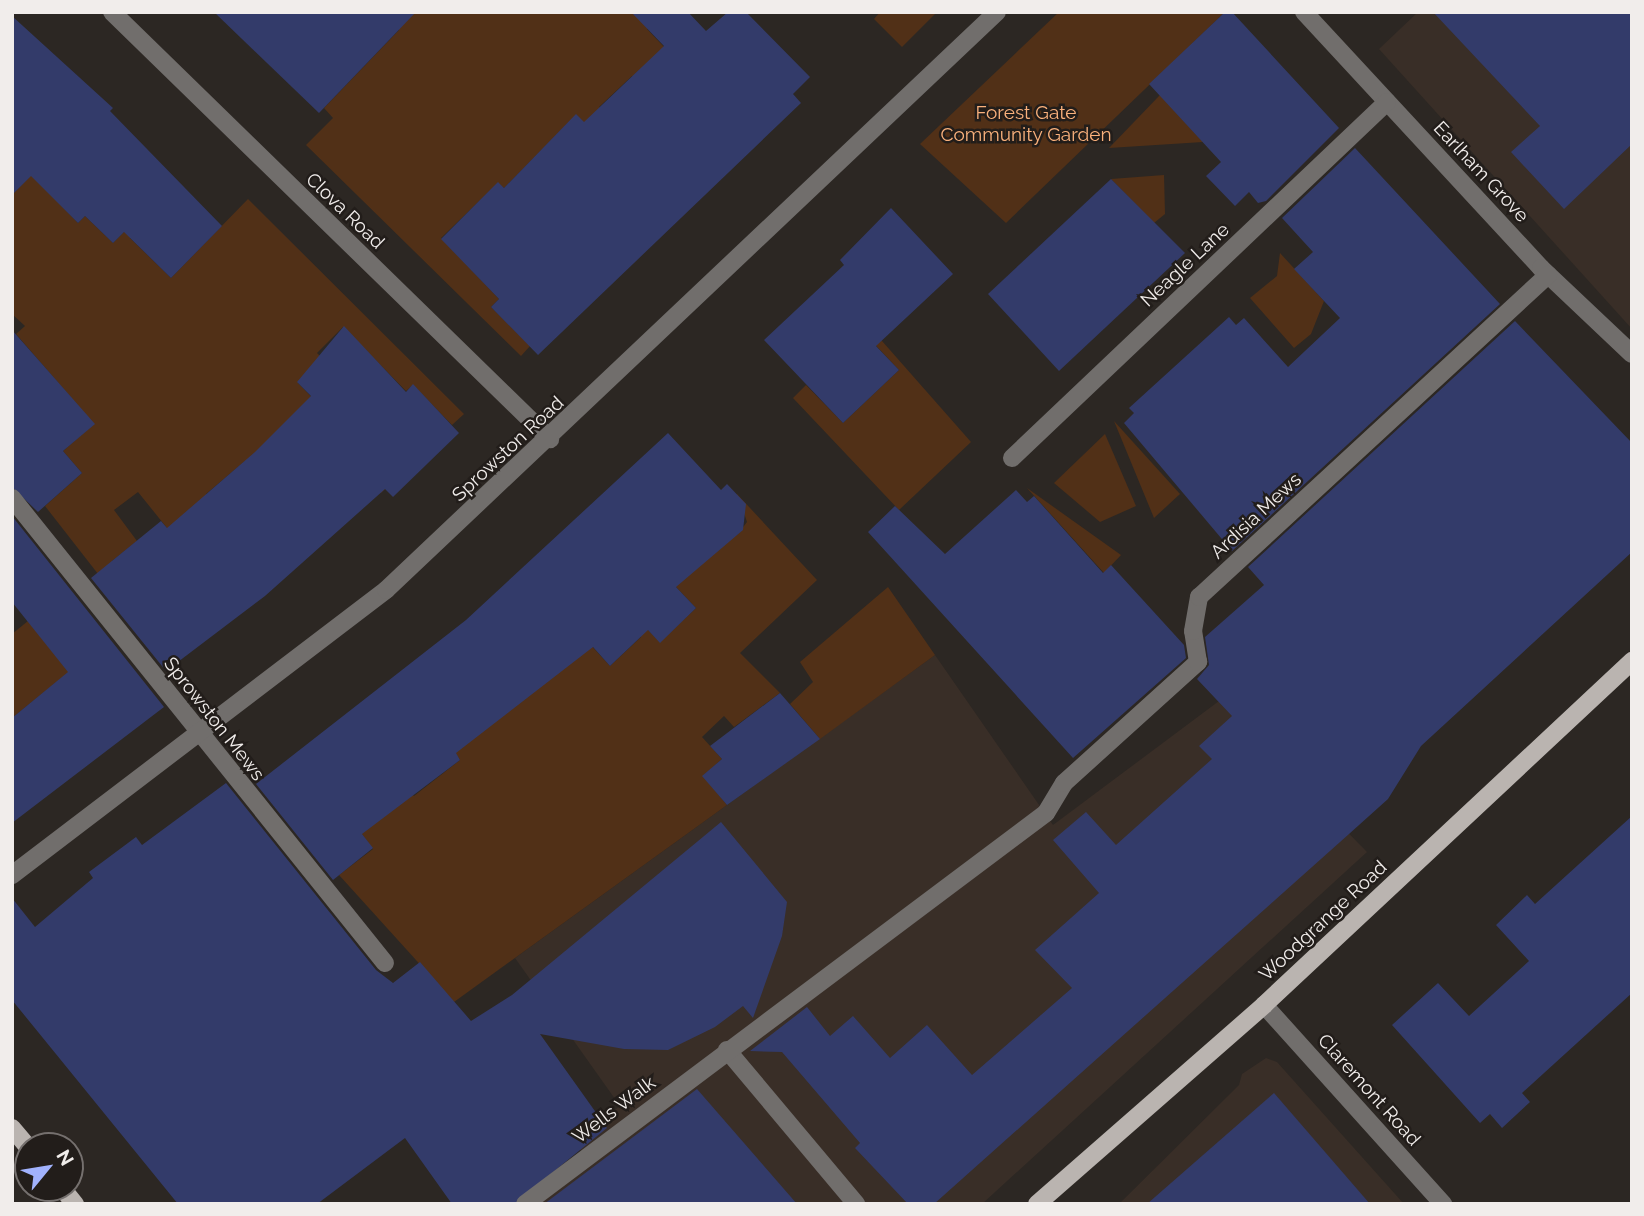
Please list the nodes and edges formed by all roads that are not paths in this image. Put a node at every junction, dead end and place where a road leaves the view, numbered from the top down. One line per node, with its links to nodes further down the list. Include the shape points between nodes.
1 (112, 12): 7 (street, Clova Road)
2 (997, 12): 7 (street, Sprowston Road)
3 (1304, 12): 4 (street, Earlham Grove)
4 (1387, 102): 5 (street, Earlham Grove); 8 (street, Neagle Lane)
5 (1548, 275): 6 (street, Earlham Grove); 12 (street, Ardisia Mews, via 1199,597 1193,631 1198,662 1064,783)
6 (1632, 354)
7 (550, 439): 11 (street, Sprowston Road, via 386,590)
8 (1012, 458)
9 (12, 498): 11 (street, Sprowston Mews)
10 (1632, 661): 15 (main road, Woodgrange Road)
11 (199, 734): 13 (street, Sprowston Road); 14 (street, Sprowston Mews)
12 (1046, 813): 16 (street, Wells Walk)
13 (12, 875)
14 (385, 963)
15 (1264, 1005): 19 (main road, Woodgrange Road); 20 (street, Claremont Road)
16 (727, 1050): 17 (street, Wells Walk); 18 (street)
17 (525, 1204)
18 (856, 1204)
19 (1037, 1204)
20 (1443, 1204)

